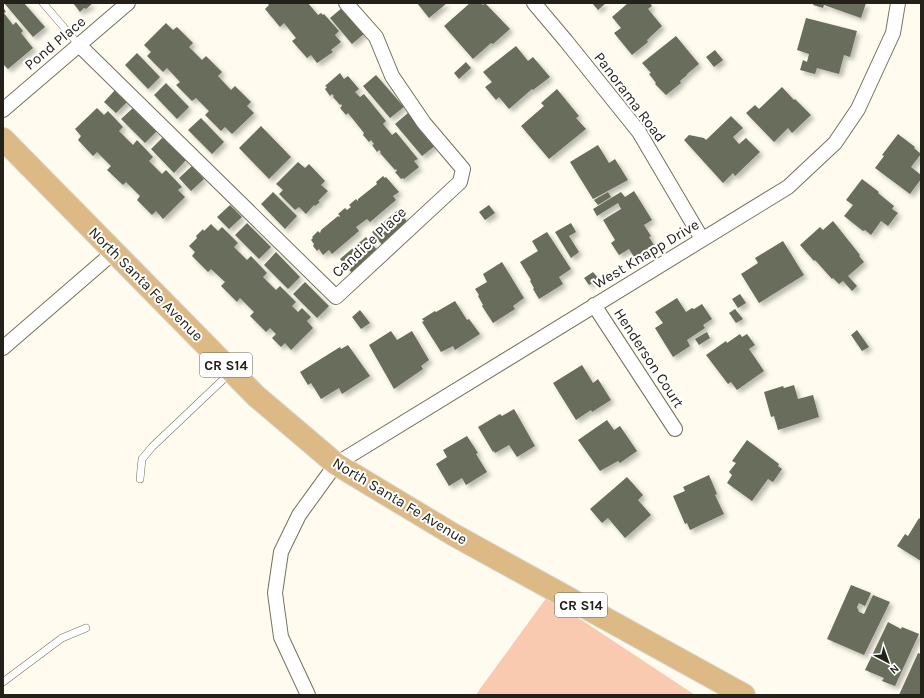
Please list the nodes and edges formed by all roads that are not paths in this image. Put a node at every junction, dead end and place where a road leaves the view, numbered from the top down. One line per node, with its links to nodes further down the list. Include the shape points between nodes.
1 (43, 3): 6 (lane)
2 (128, 3): 6 (street, Pond Place)
3 (346, 3): 6 (street, Candice Place, via 376,37 392,76 424,123 463,169 460,182 336,297)
4 (534, 3): 9 (street, Panorama Road, via 639,132)
5 (898, 3): 9 (street, West Knapp Drive, via 893,33 858,109 835,143 788,187)
6 (79, 44): 7 (street, Pond Place)
7 (3, 110)
8 (3, 139): 10 (main road, North Santa Fe Avenue / CR S14)
9 (702, 239): 11 (street, West Knapp Drive)
10 (114, 252): 12 (street); 13 (main road, North Santa Fe Avenue / CR S14)
11 (594, 305): 14 (street, Henderson Court); 15 (street, West Knapp Drive)
12 (3, 348)
13 (232, 371): 15 (main road, North Santa Fe Avenue / CR S14, via 256,396); 16 (lane, via 152,447 142,459)
14 (675, 429)
15 (336, 464): 19 (street, via 299,516 281,552 275,593 281,637); 20 (main road, North Santa Fe Avenue / CR S14, via 454,536)
16 (140, 479)
17 (86, 628): 18 (lane, via 62,638)
18 (3, 682)
19 (308, 695)
20 (744, 695)

